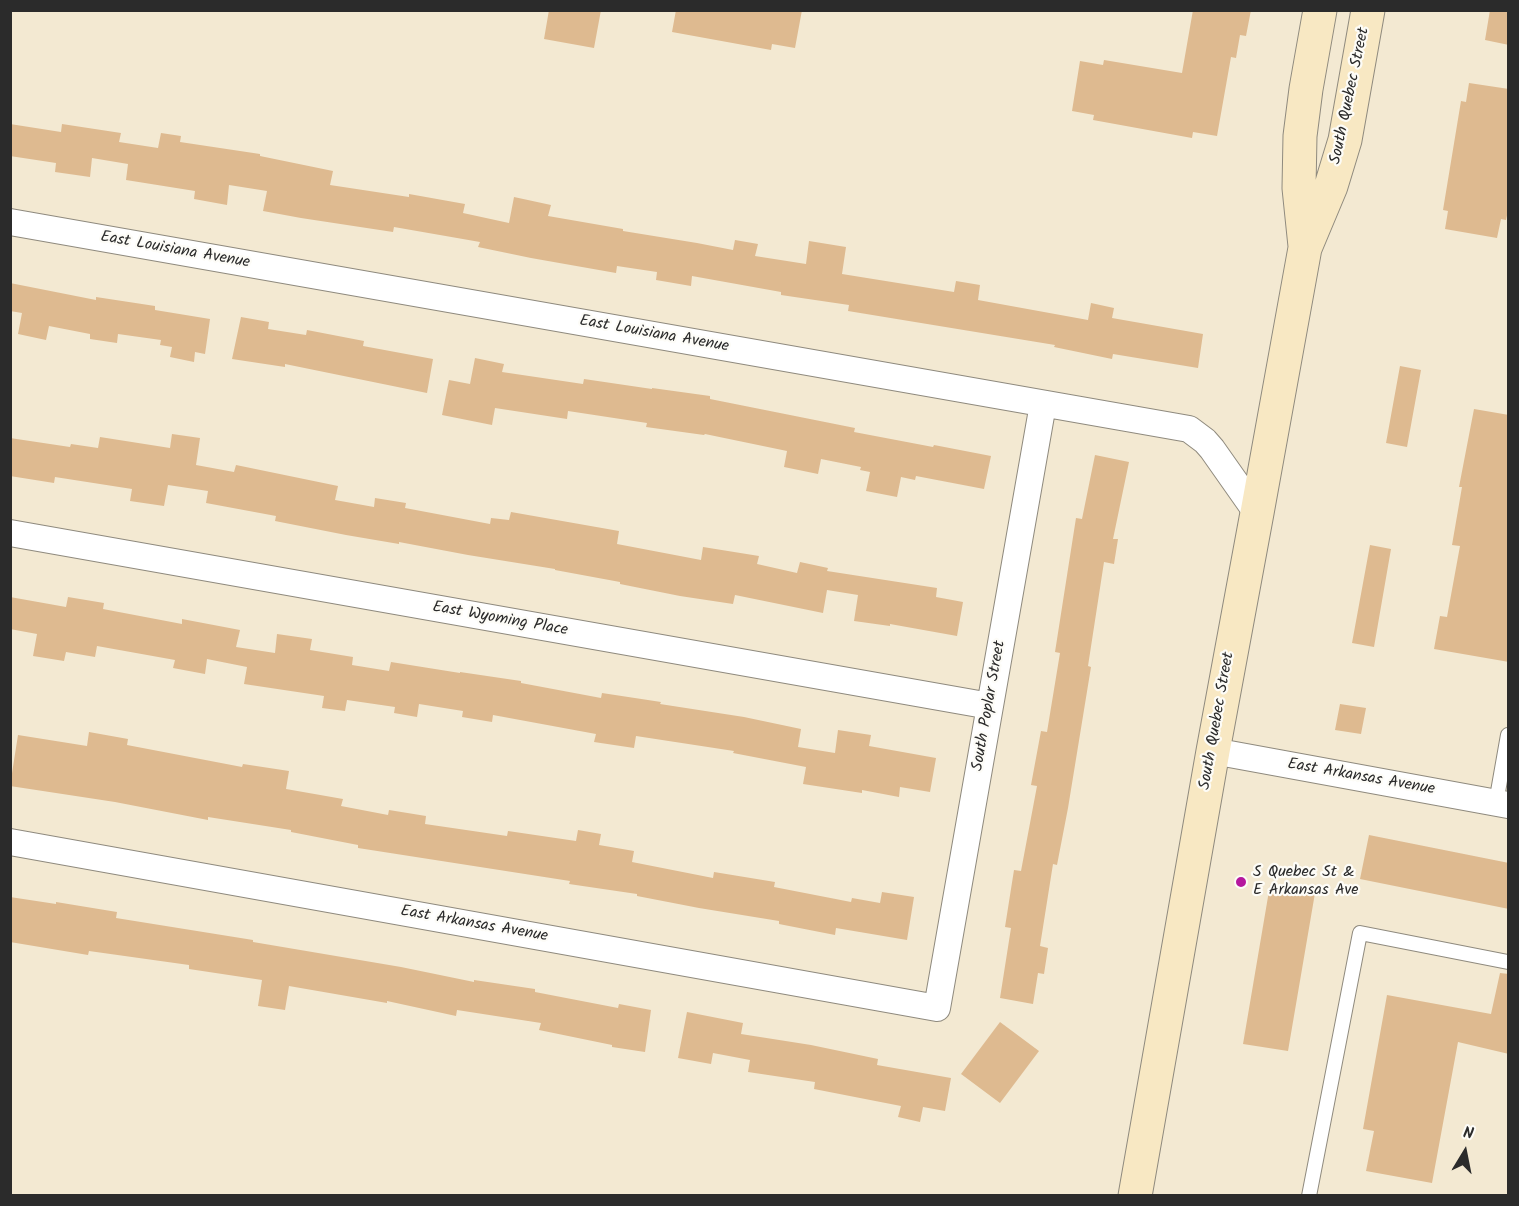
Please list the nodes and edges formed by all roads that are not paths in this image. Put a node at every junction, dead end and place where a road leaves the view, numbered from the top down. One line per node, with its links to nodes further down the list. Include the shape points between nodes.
1 (1320, 10): 4 (main road, South Quebec Street, via 1300,136 1299,188)
2 (1368, 10): 4 (main road, South Quebec Street, via 1345,140)
3 (10, 222): 5 (street, East Louisiana Avenue)
4 (1305, 248): 6 (main road, South Quebec Street)
5 (1043, 404): 6 (street, East Louisiana Avenue, via 1189,429 1212,449); 8 (street, South Poplar Street)
6 (1257, 513): 10 (main road, South Quebec Street)
7 (10, 533): 8 (street, East Wyoming Place)
8 (990, 706): 14 (street, South Poplar Street)
9 (1509, 735): 11 (lane)
10 (1213, 751): 11 (street, East Arkansas Avenue); 15 (main road, South Quebec Street)
11 (1502, 804)
12 (10, 842): 14 (street, East Arkansas Avenue)
13 (1509, 962): 16 (lane, via 1360,933)
14 (937, 1008)
15 (1135, 1196)
16 (1309, 1196)

